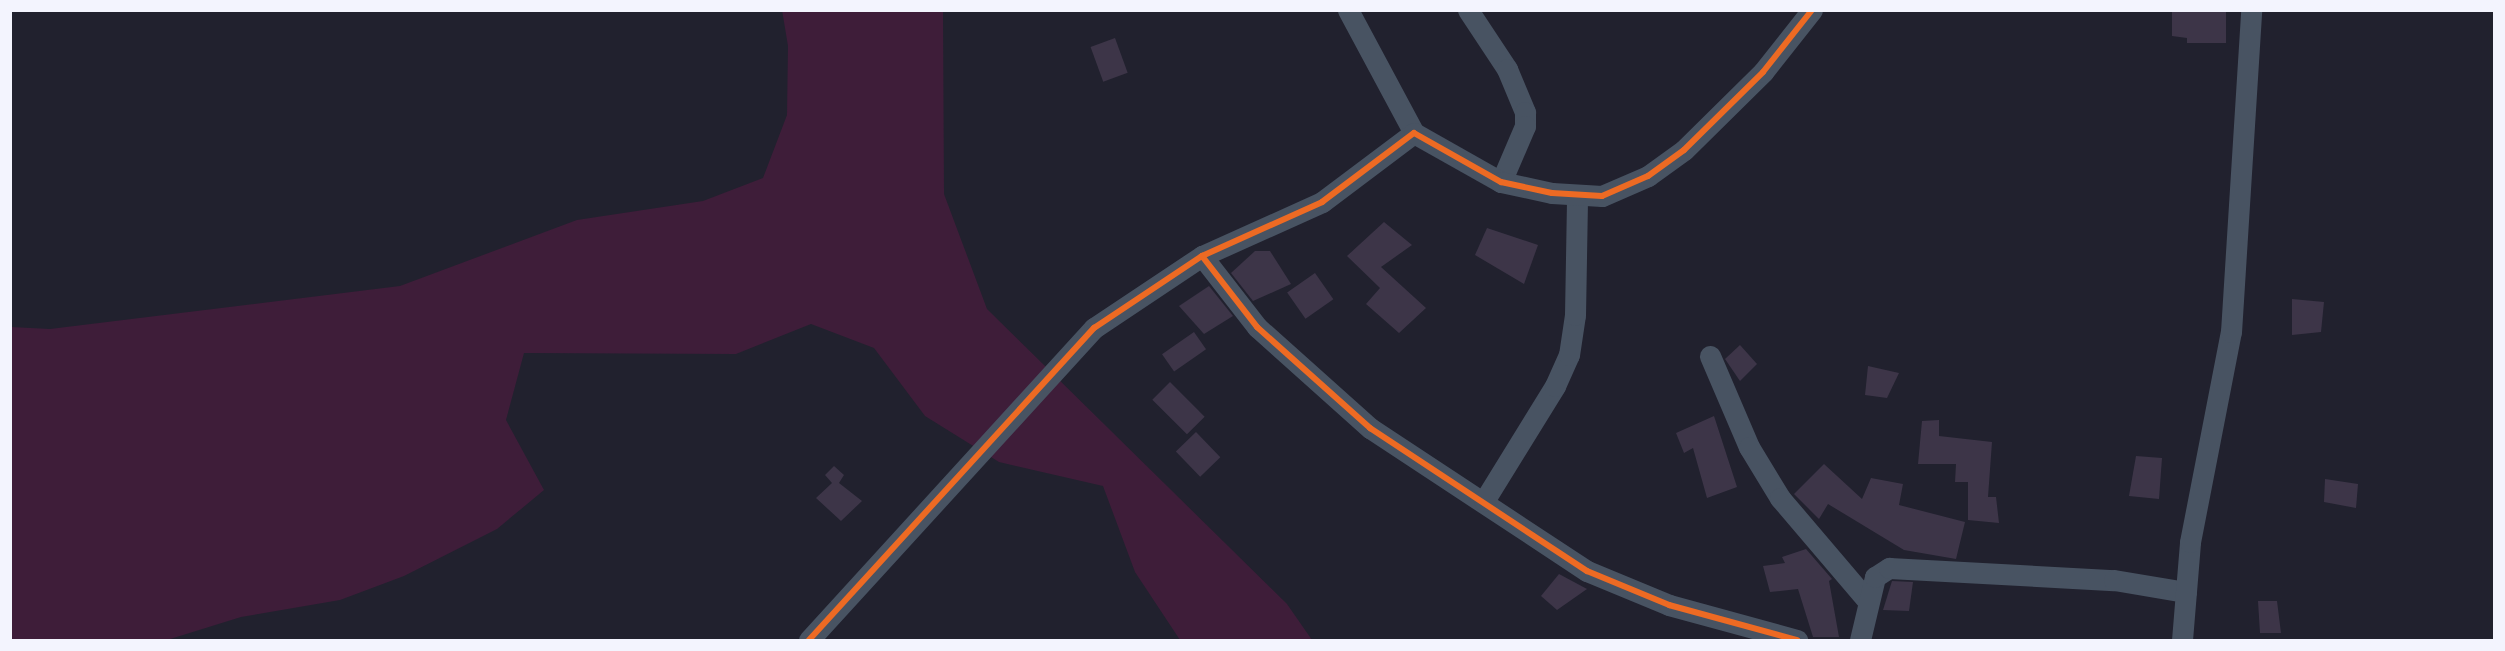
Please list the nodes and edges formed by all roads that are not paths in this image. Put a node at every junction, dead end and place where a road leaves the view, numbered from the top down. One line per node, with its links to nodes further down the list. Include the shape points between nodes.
1 (1348, 10): 5 (street)
2 (1468, 10): 6 (street, via 1507,69 1525,112 1525,126)
3 (1812, 10): 7 (street, via 1763,72 1684,150 1648,176 1602,196)
4 (2251, 10): 11 (street, via 2231,332 2190,542)
5 (1414, 133): 6 (street); 8 (street, via 1322,202)
6 (1502, 182): 7 (street)
7 (1577, 195): 10 (street, via 1575,315 1569,355 1555,386)
8 (1202, 256): 10 (street, via 1257,327 1370,428); 13 (street, via 1094,328)
9 (1710, 356): 12 (street, via 1749,447 1780,498)
10 (1484, 501): 14 (street, via 1587,571 1669,605)
11 (2186, 591): 12 (street, via 2114,580 1889,567 1875,577); 16 (street)
12 (1866, 599): 15 (street)
13 (809, 640)
14 (1797, 640)
15 (1860, 640)
16 (2182, 640)

